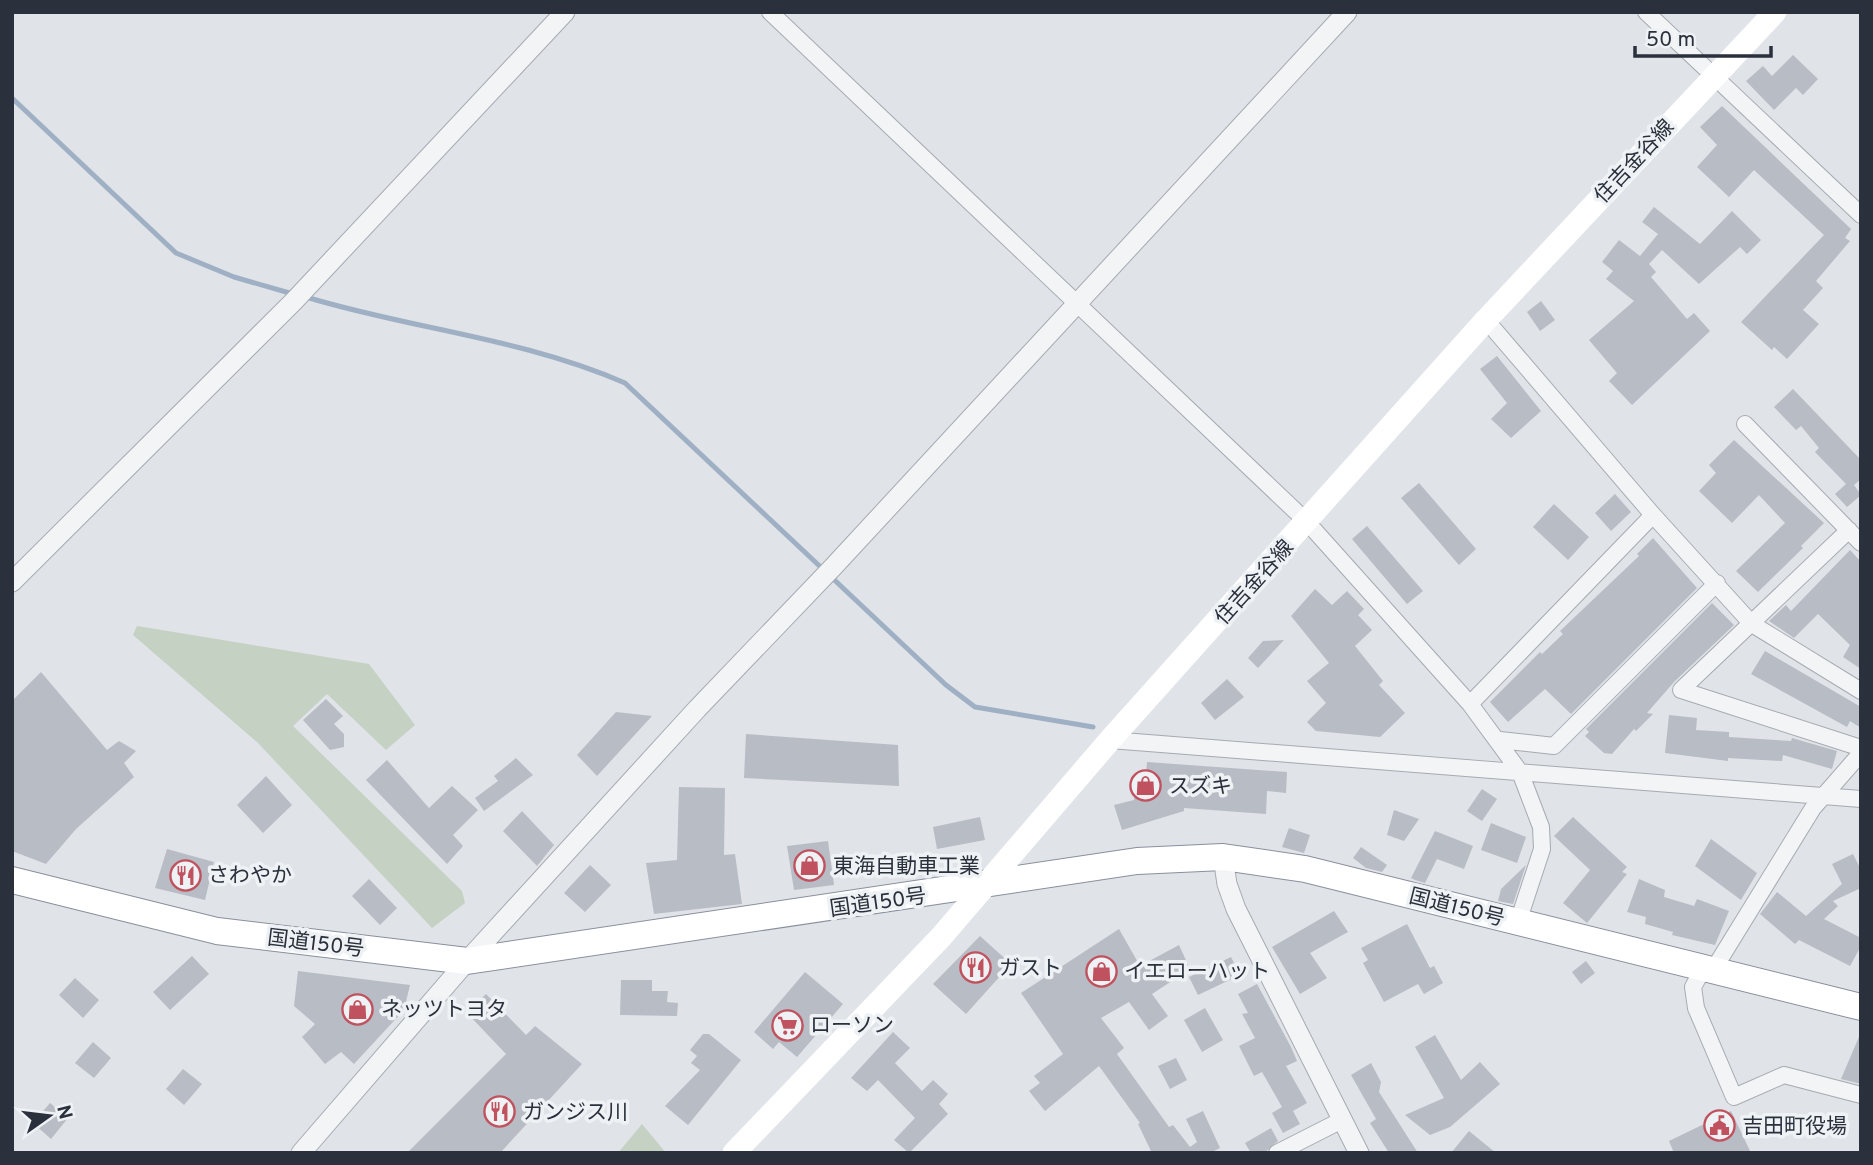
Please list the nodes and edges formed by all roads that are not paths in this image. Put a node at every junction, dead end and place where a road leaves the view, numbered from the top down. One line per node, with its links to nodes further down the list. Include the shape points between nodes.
1 (565, 12): 15 (street, via 294,301)
2 (770, 12): 8 (street)
3 (1347, 12): 8 (street)
4 (1646, 12): 6 (street)
5 (1775, 12): 6 (main road, 住吉金谷線)
6 (1714, 75): 7 (street); 9 (main road, 住吉金谷線)
7 (1861, 215)
8 (1074, 303): 12 (street); 30 (street)
9 (1486, 320): 11 (street); 12 (main road, 住吉金谷線)
10 (1745, 424): 13 (street)
11 (1653, 515): 16 (street); 19 (street)
12 (1307, 522): 19 (street); 20 (main road, 住吉金谷線)
13 (1849, 530): 14 (street); 17 (street)
14 (1861, 543)
15 (12, 582)
16 (1717, 583): 17 (street); 21 (street, via 1554,746)
17 (1752, 624): 18 (street); 22 (street, via 1681,690)
18 (1861, 691)
19 (1470, 704): 21 (street)
20 (1110, 740): 23 (street); 28 (main road, 住吉金谷線)
21 (1500, 740): 23 (street)
22 (1861, 751): 24 (street)
23 (1520, 772): 24 (street); 29 (street, via 1541,827 1542,849)
24 (1825, 795): 25 (street); 31 (street)
25 (1861, 799)
26 (1223, 857): 28 (highway, 国道150号, via 1137,862); 29 (highway, 国道150号, via 1305,869); 34 (street, via 1236,909)
27 (12, 880): 30 (highway, 国道150号, via 217,931)
28 (984, 886): 30 (highway, 国道150号); 36 (main road, 住吉金谷線)
29 (1518, 922): 31 (highway, 国道150号)
30 (467, 961): 35 (street)
31 (1707, 970): 32 (highway, 国道150号); 33 (street, via 1693,987 1696,1008 1734,1097 1784,1075)
32 (1861, 1007)
33 (1860, 1094)
34 (1342, 1120): 37 (street); 38 (street)
35 (301, 1153)
36 (734, 1153)
37 (1277, 1153)
38 (1359, 1153)

